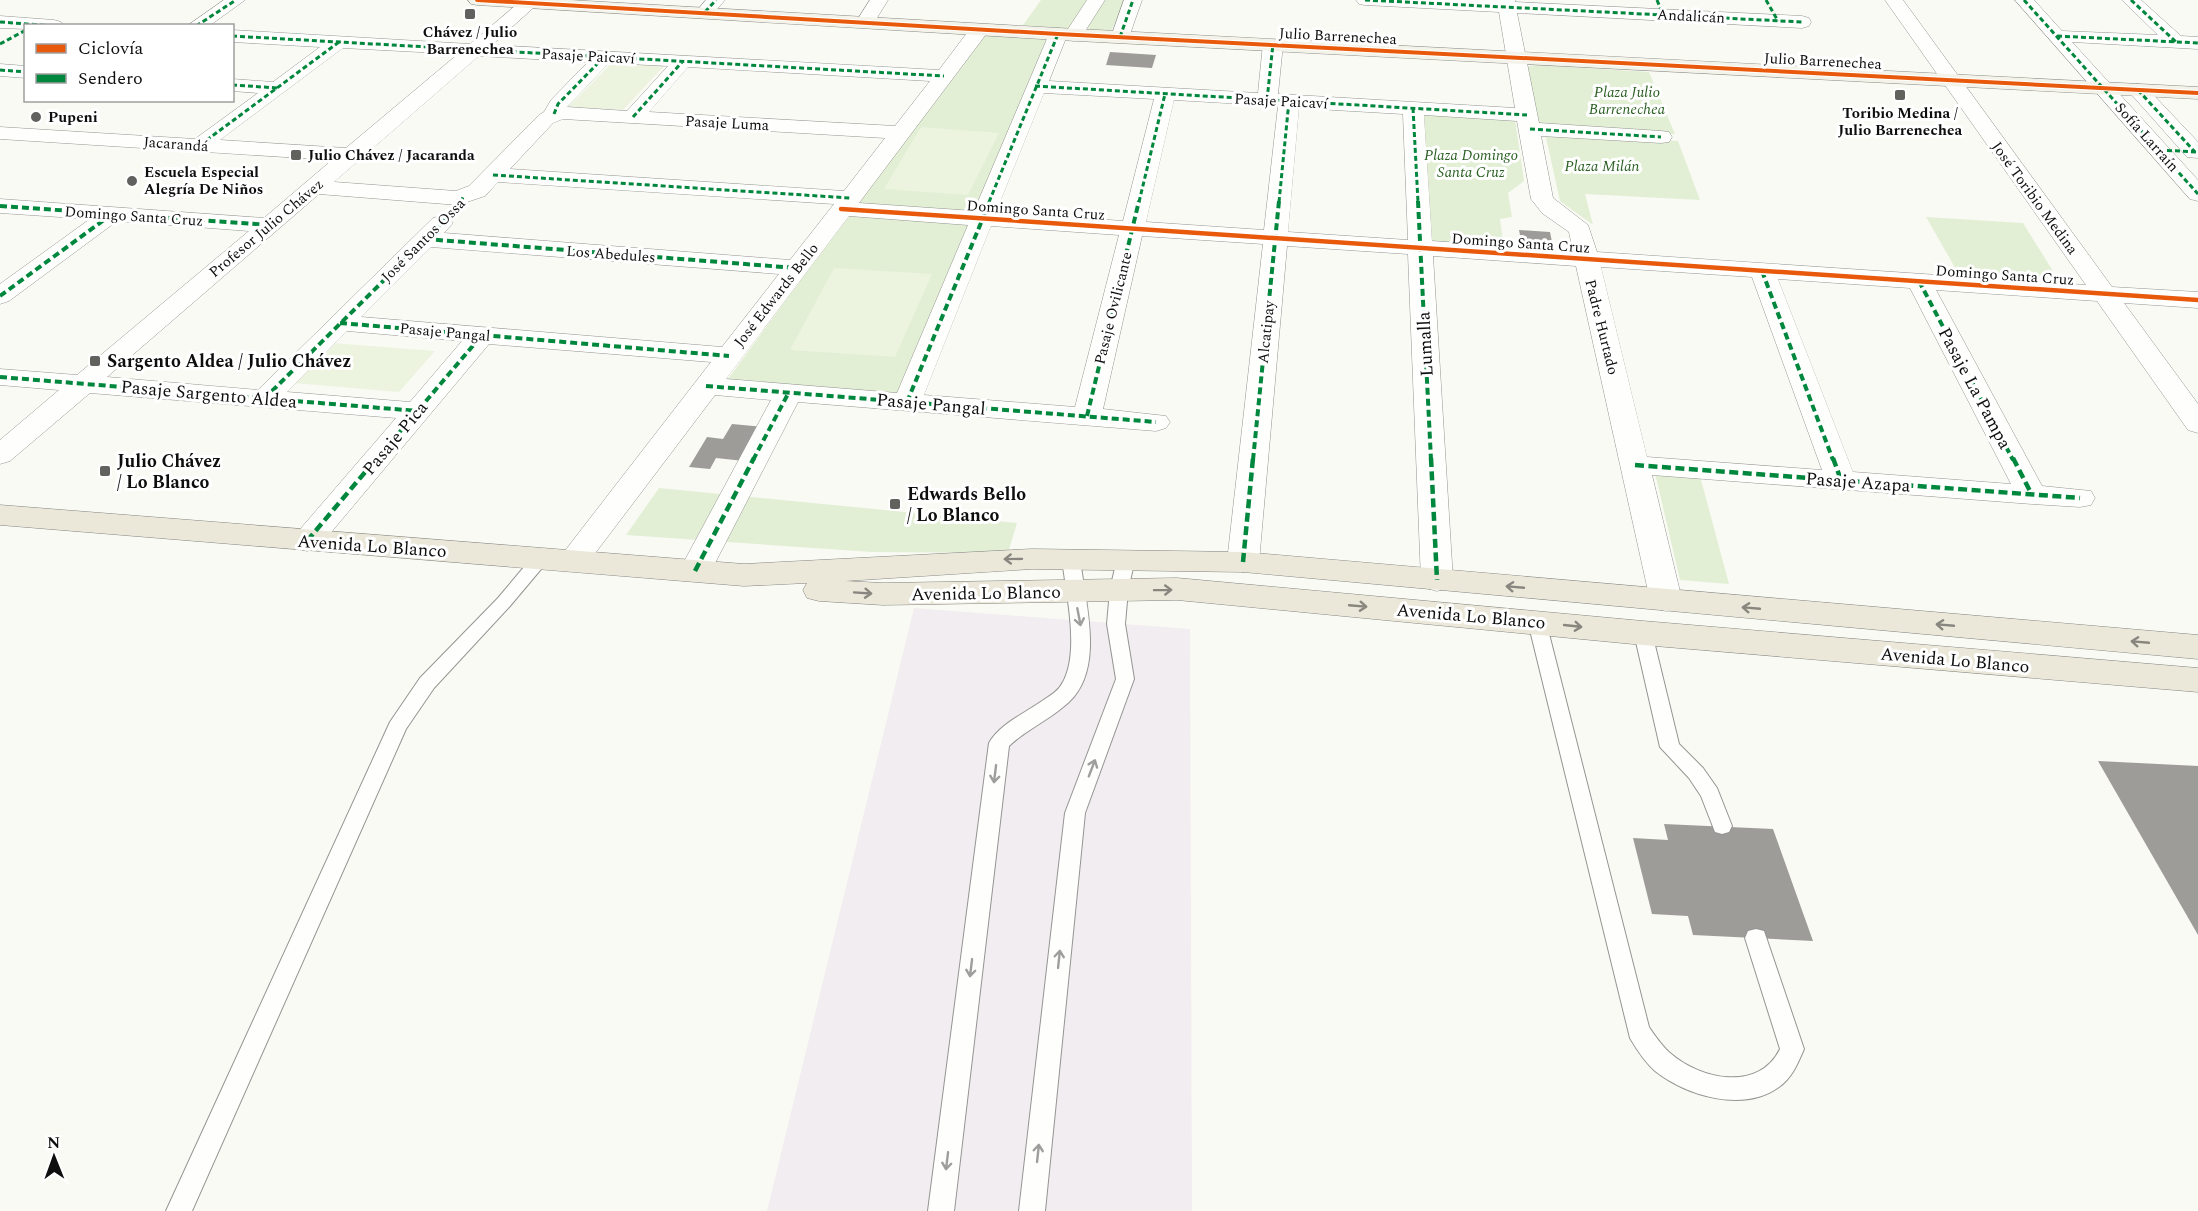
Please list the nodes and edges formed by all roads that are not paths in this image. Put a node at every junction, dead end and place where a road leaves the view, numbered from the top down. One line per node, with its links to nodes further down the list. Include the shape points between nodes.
1 (236, 0): 20 (street)
2 (477, 0): 12 (street, Julio Barrenechea)
3 (879, 0): 18 (street)
4 (1096, 0): 24 (street)
5 (1133, 0): 27 (street)
6 (1365, 0): 7 (street, Andalicán)
7 (1373, 0): 13 (street, Andalicán)
8 (1766, 0): 16 (street)
9 (1894, 0): 40 (street, José Toribio Medina)
10 (2024, 0): 26 (street, Sofía Larraín)
11 (2131, 0): 29 (street)
12 (531, 2): 14 (street, Julio Barrenechea); 33 (street, Profesor Julio Chávez)
13 (1507, 4): 15 (street, Andalicán); 35 (street, Padre Hurtado)
14 (711, 6): 18 (street, Julio Barrenechea)
15 (1660, 8): 16 (street, Andalicán)
16 (1778, 21): 19 (street, Andalicán)
17 (0, 22): 21 (street)
18 (865, 22): 22 (street, Julio Barrenechea)
19 (1802, 22)
20 (199, 24)
21 (24, 25)
22 (980, 29): 24 (street, Julio Barrenechea); 39 (street, José Edwards Bello)
23 (24, 32): 31 (street)
24 (1066, 34): 27 (street, Julio Barrenechea); 42 (street)
25 (234, 36): 28 (street, Pasaje Paicaví)
26 (2057, 36): 29 (street); 44 (street, Sofía Larraín)
27 (1120, 37): 32 (street, Julio Barrenechea)
28 (339, 42): 33 (street, Pasaje Paicaví); 43 (street)
29 (2176, 42): 30 (street)
30 (2198, 43)
31 (0, 44)
32 (1273, 44): 35 (street, Julio Barrenechea); 48 (street, Alcatipay)
33 (475, 49): 34 (street, Pasaje Paicaví); 59 (street, Profesor Julio Chávez)
34 (604, 57): 36 (street, Pasaje Paicaví); 50 (street, José Santos Ossa, via 558,104)
35 (1517, 57): 40 (street, Julio Barrenechea); 52 (street, Padre Hurtado)
36 (684, 61): 39 (street, Pasaje Paicaví); 51 (street)
37 (0, 70): 38 (street)
38 (24, 72)
39 (944, 76): 54 (street, José Edwards Bello)
40 (1950, 80): 44 (street, Julio Barrenechea); 77 (street, José Toribio Medina)
41 (234, 85): 43 (street)
42 (1035, 86): 47 (street, Pasaje Paicaví); 67 (street)
43 (278, 88): 56 (street)
44 (2103, 88): 45 (street, Julio Barrenechea); 57 (street, Sofía Larraín)
45 (2138, 90): 46 (street, Julio Barrenechea); 58 (street, Sofía Larraín)
46 (2198, 93)
47 (1165, 94): 48 (street, Pasaje Paicaví); 69 (street, Pasaje Ovilicante)
48 (1278, 100): 49 (street, Pasaje Paicaví); 70 (street, Alcatipay)
49 (1413, 108): 52 (street, Pasaje Paicaví); 72 (street, Lumalla)
50 (554, 114): 51 (street, Pasaje Luma); 60 (street, José Santos Ossa)
51 (633, 117): 54 (street, Pasaje Luma)
52 (1529, 122): 55 (street, Pasaje Paicaví); 73 (street, Padre Hurtado, via 1542,199 1577,227)
53 (0, 133): 56 (street, Jacarandá)
54 (900, 133): 64 (street, José Edwards Bello)
55 (1661, 137)
56 (200, 145): 59 (street, Jacarandá)
57 (2159, 150): 58 (street); 62 (street, Sofía Larraín)
58 (2197, 152)
59 (351, 155): 61 (street, Profesor Julio Chávez)
60 (493, 175): 63 (street, José Santos Ossa, via 474,194); 64 (street, Domingo Santa Cruz)
61 (314, 187): 63 (street); 68 (street, Profesor Julio Chávez)
62 (2198, 194)
63 (463, 197): 71 (street, José Santos Ossa, via 459,206)
64 (846, 204): 67 (street, Domingo Santa Cruz); 74 (street, José Edwards Bello)
65 (0, 206): 66 (street, Domingo Santa Cruz)
66 (112, 214): 68 (street, Domingo Santa Cruz); 78 (street)
67 (981, 219): 69 (street, Domingo Santa Cruz); 88 (street)
68 (269, 225): 84 (street, Profesor Julio Chávez)
69 (1132, 229): 70 (street, Domingo Santa Cruz); 90 (street, Pasaje Ovilicante)
70 (1275, 238): 72 (street, Domingo Santa Cruz); 103 (street, Alcatipay)
71 (425, 239): 74 (street, Los Abedules); 80 (street, José Santos Ossa)
72 (1420, 248): 73 (street, Domingo Santa Cruz); 106 (street, Lumalla)
73 (1585, 260): 75 (street, Domingo Santa Cruz); 94 (street, Padre Hurtado)
74 (796, 268): 82 (street, José Edwards Bello)
75 (1762, 271): 76 (street, Domingo Santa Cruz); 95 (street)
76 (1919, 281): 77 (street, Domingo Santa Cruz); 96 (street, Pasaje La Pampa)
77 (2104, 294): 79 (street, Domingo Santa Cruz); 92 (street, José Toribio Medina)
78 (0, 296)
79 (2198, 300)
80 (340, 323): 81 (street, Pasaje Pangal); 87 (street, José Santos Ossa)
81 (482, 335): 82 (street, Pasaje Pangal); 89 (street, Pasaje Pica)
82 (729, 356): 85 (street, José Edwards Bello)
83 (0, 377): 84 (street, Pasaje Sargento Aldea)
84 (83, 384): 87 (street, Pasaje Sargento Aldea); 93 (street, Profesor Julio Chávez)
85 (706, 386): 86 (street, Pasaje Pangal); 102 (street, José Edwards Bello)
86 (789, 392): 88 (street, Pasaje Pangal); 104 (street)
87 (264, 399): 89 (street, Pasaje Sargento Aldea)
88 (907, 402): 90 (street, Pasaje Pangal)
89 (418, 411): 99 (street, Pasaje Pica)
90 (1087, 416): 91 (street, Pasaje Pangal)
91 (1156, 422)
92 (2198, 424)
93 (0, 455)
94 (1635, 465): 95 (street, Pasaje Azapa); 108 (street, Padre Hurtado)
95 (1841, 480): 96 (street, Pasaje Azapa)
96 (2032, 495): 97 (street, Pasaje Azapa)
97 (2080, 498)
98 (0, 514): 99 (main road, Avenida Lo Blanco)
99 (307, 541): 100 (main road, Avenida Lo Blanco)
100 (541, 558): 102 (main road, Avenida Lo Blanco); 115 (lane, via 427,682 397,727)
101 (1126, 559): 103 (main road, Avenida Lo Blanco); 105 (main road, Avenida Lo Blanco); 107 (lane)
102 (573, 561): 104 (main road, Avenida Lo Blanco)
103 (1243, 562): 106 (main road, Avenida Lo Blanco)
104 (695, 571): 105 (main road, Avenida Lo Blanco, via 781,585 884,594)
105 (1072, 575): 107 (main road, Avenida Lo Blanco); 116 (lane, one-way to 116, via 1081,629 1076,675 1064,695 1014,727 999,743)
106 (1437, 580): 108 (main road, Avenida Lo Blanco, one-way to 106)
107 (1119, 590): 109 (main road, Avenida Lo Blanco, one-way to 109, via 1177,589); 117 (lane, one-way to 107, via 1075,813 1125,679 1116,624)
108 (1666, 600): 111 (main road, Avenida Lo Blanco, one-way to 108)
109 (1537, 622): 110 (main road, Avenida Lo Blanco, one-way to 110); 114 (lane, via 1638,1031 1657,1056 1684,1076 1705,1085 1747,1088 1765,1083 1788,1062 1792,1049)
110 (1643, 633): 112 (main road, Avenida Lo Blanco); 113 (lane, via 1670,747 1710,794)
111 (2198, 647)
112 (2198, 680)
113 (1722, 826)
114 (1756, 938)
115 (179, 1211)
116 (941, 1211)
117 (1032, 1211)

